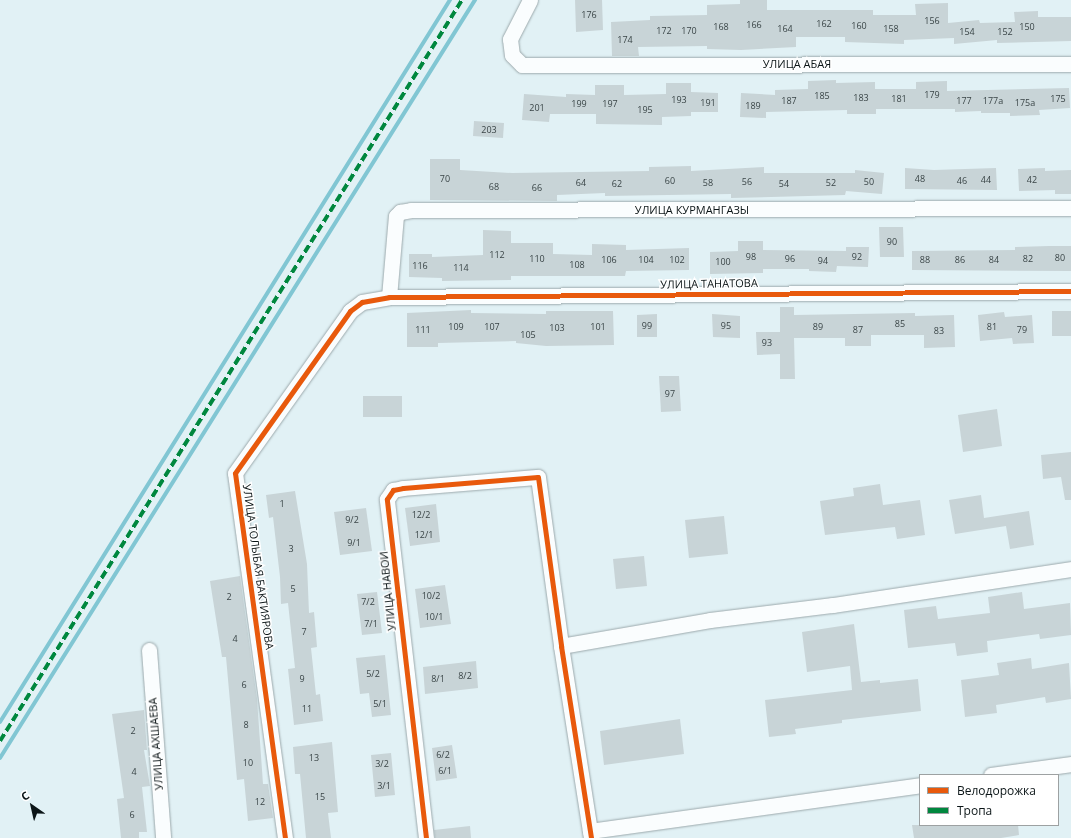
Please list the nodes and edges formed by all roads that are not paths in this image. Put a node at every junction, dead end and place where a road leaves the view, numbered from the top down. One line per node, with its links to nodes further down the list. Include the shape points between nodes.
1 (530, 0): 2 (street, УЛИЦА АБАЯ, via 510,39 512,55 522,65)
2 (1071, 64)
3 (1071, 208): 5 (street, УЛИЦА КУРМАНГАЗЫ, via 411,210 400,212 396,216)
4 (1071, 291): 5 (street, УЛИЦА ТАНАТОВА)
5 (389, 297): 6 (street, УЛИЦА ТАНАТОВА, via 362,302)
6 (350, 311): 15 (street, УЛИЦА ТОЛЫБАЯ БАКТИЯРОВА, via 235,473)
7 (1071, 569): 8 (street, via 833,605 710,620)
8 (561, 646): 13 (street); 16 (street, УЛИЦА НАВОИ, via 538,477 392,490 387,499)
9 (149, 650): 14 (street, УЛИЦА АХШАЕВА)
10 (1071, 764): 11 (street)
11 (998, 774)
12 (919, 785): 13 (street)
13 (591, 835)
14 (163, 838)
15 (285, 838)
16 (426, 838)

